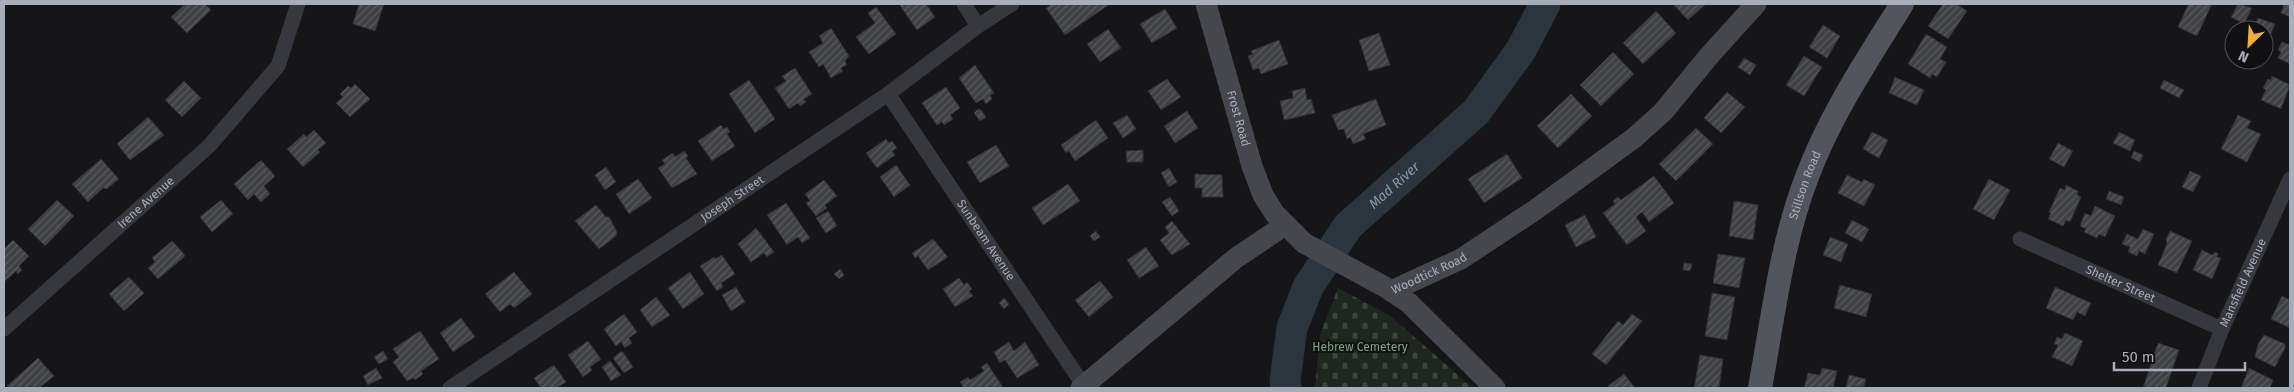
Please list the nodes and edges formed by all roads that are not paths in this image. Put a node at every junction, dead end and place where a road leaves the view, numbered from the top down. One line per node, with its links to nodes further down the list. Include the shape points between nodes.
1 (298, 4): 13 (street, Irene Avenue, via 278,66 209,146)
2 (964, 4): 7 (street)
3 (1012, 4): 7 (street, Joseph Street)
4 (1206, 4): 10 (main road, Frost Road, via 1259,188)
5 (1756, 4): 12 (main road, Woodtick Road, via 1663,112 1634,138 1461,259)
6 (1902, 4): 18 (main road, Stillson Road, via 1843,101 1806,177 1786,250)
7 (978, 26): 8 (street, Joseph Street)
8 (888, 94): 15 (street, Joseph Street); 16 (street, Sunbeam Avenue)
9 (2290, 179): 14 (street, Mansfield Avenue)
10 (1285, 225): 12 (main road, Woodtick Road, via 1310,247); 16 (main road, via 1236,258)
11 (2020, 239): 14 (street, Shelter Street)
12 (1391, 291): 17 (main road, via 1421,314)
13 (4, 329)
14 (2222, 329): 19 (street, Mansfield Avenue)
15 (459, 386)
16 (1082, 387)
17 (1495, 388)
18 (1760, 388)
19 (2199, 388)

